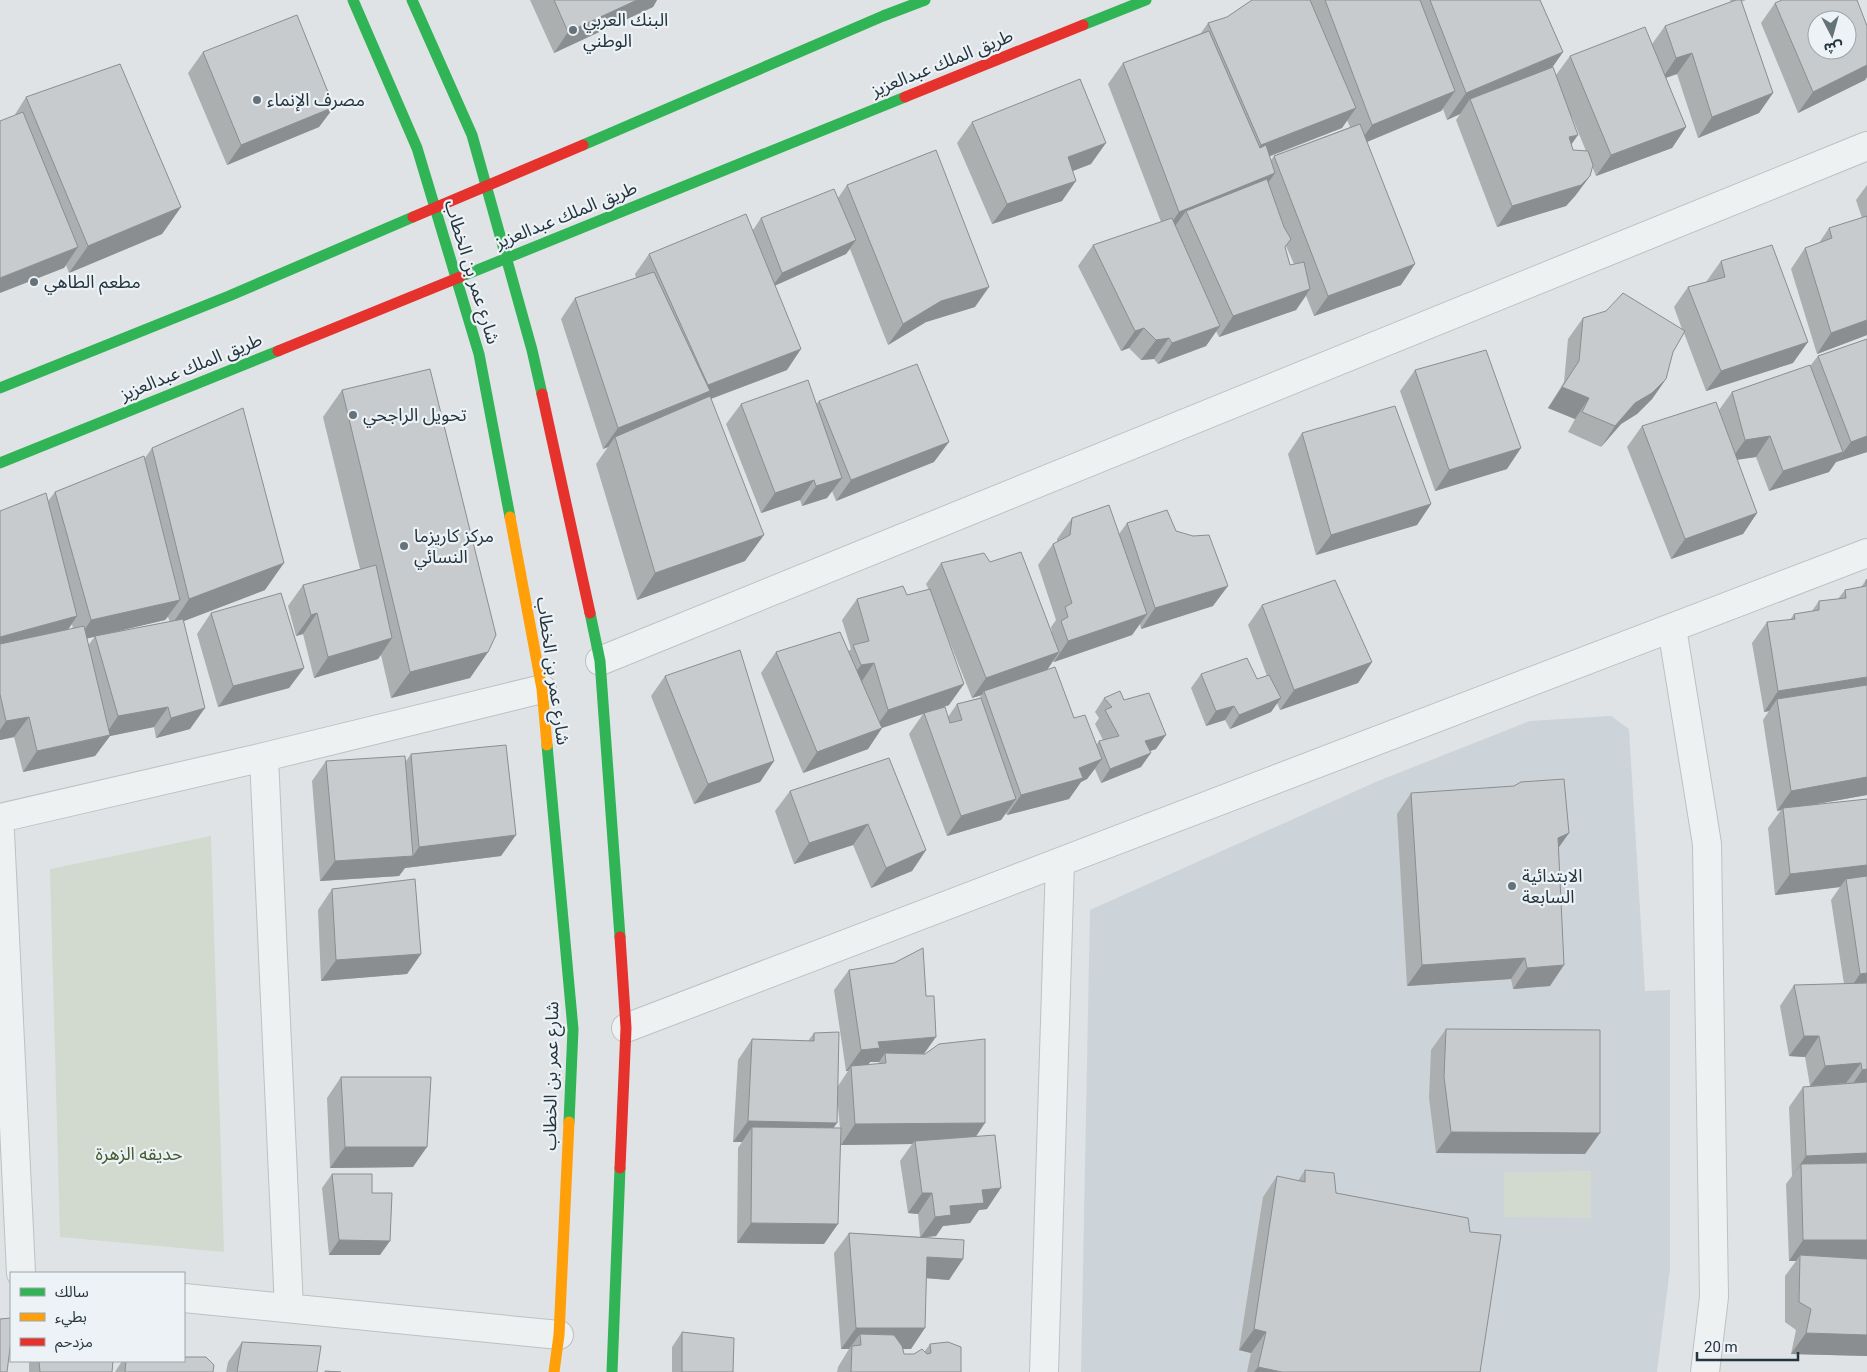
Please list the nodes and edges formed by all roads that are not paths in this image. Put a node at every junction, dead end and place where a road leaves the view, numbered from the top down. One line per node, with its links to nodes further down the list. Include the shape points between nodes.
1 (353, 0): 8 (main road, شارع عمر بن الخطاب, via 417,148)
2 (412, 0): 7 (main road, شارع عمر بن الخطاب, via 472,135)
3 (925, 0): 5 (main road)
4 (1146, 0): 9 (main road, طريق الملك عبدالعزيز)
5 (879, 8): 7 (main road)
6 (1867, 146): 15 (street)
7 (486, 186): 8 (main road); 9 (main road, شارع عمر بن الخطاب)
8 (435, 208): 10 (main road, شارع عمر بن الخطاب); 11 (main road, via 229,296)
9 (507, 258): 10 (main road, طريق الملك عبدالعزيز); 15 (main road, شارع عمر بن الخطاب, via 532,350)
10 (456, 279): 12 (main road, طريق الملك عبدالعزيز); 16 (main road, شارع عمر بن الخطاب, via 479,354)
11 (0, 388)
12 (0, 463)
13 (1867, 553): 14 (street)
14 (1672, 628): 20 (street); 29 (street, via 1707,844 1714,1298)
15 (600, 661): 21 (main road, شارع عمر بن الخطاب)
16 (542, 689): 17 (street); 25 (main road, شارع عمر بن الخطاب, via 573,1028)
17 (264, 757): 18 (street); 24 (street)
18 (0, 818)
19 (0, 832): 22 (street)
20 (1060, 862): 21 (street); 28 (street)
21 (626, 1028): 27 (main road, شارع عمر بن الخطاب)
22 (21, 1272)
23 (185, 1298): 24 (street)
24 (289, 1308): 25 (street)
25 (559, 1335): 26 (main road, شارع عمر بن الخطاب)
26 (554, 1372)
27 (612, 1372)
28 (1044, 1372)
29 (1705, 1372)

